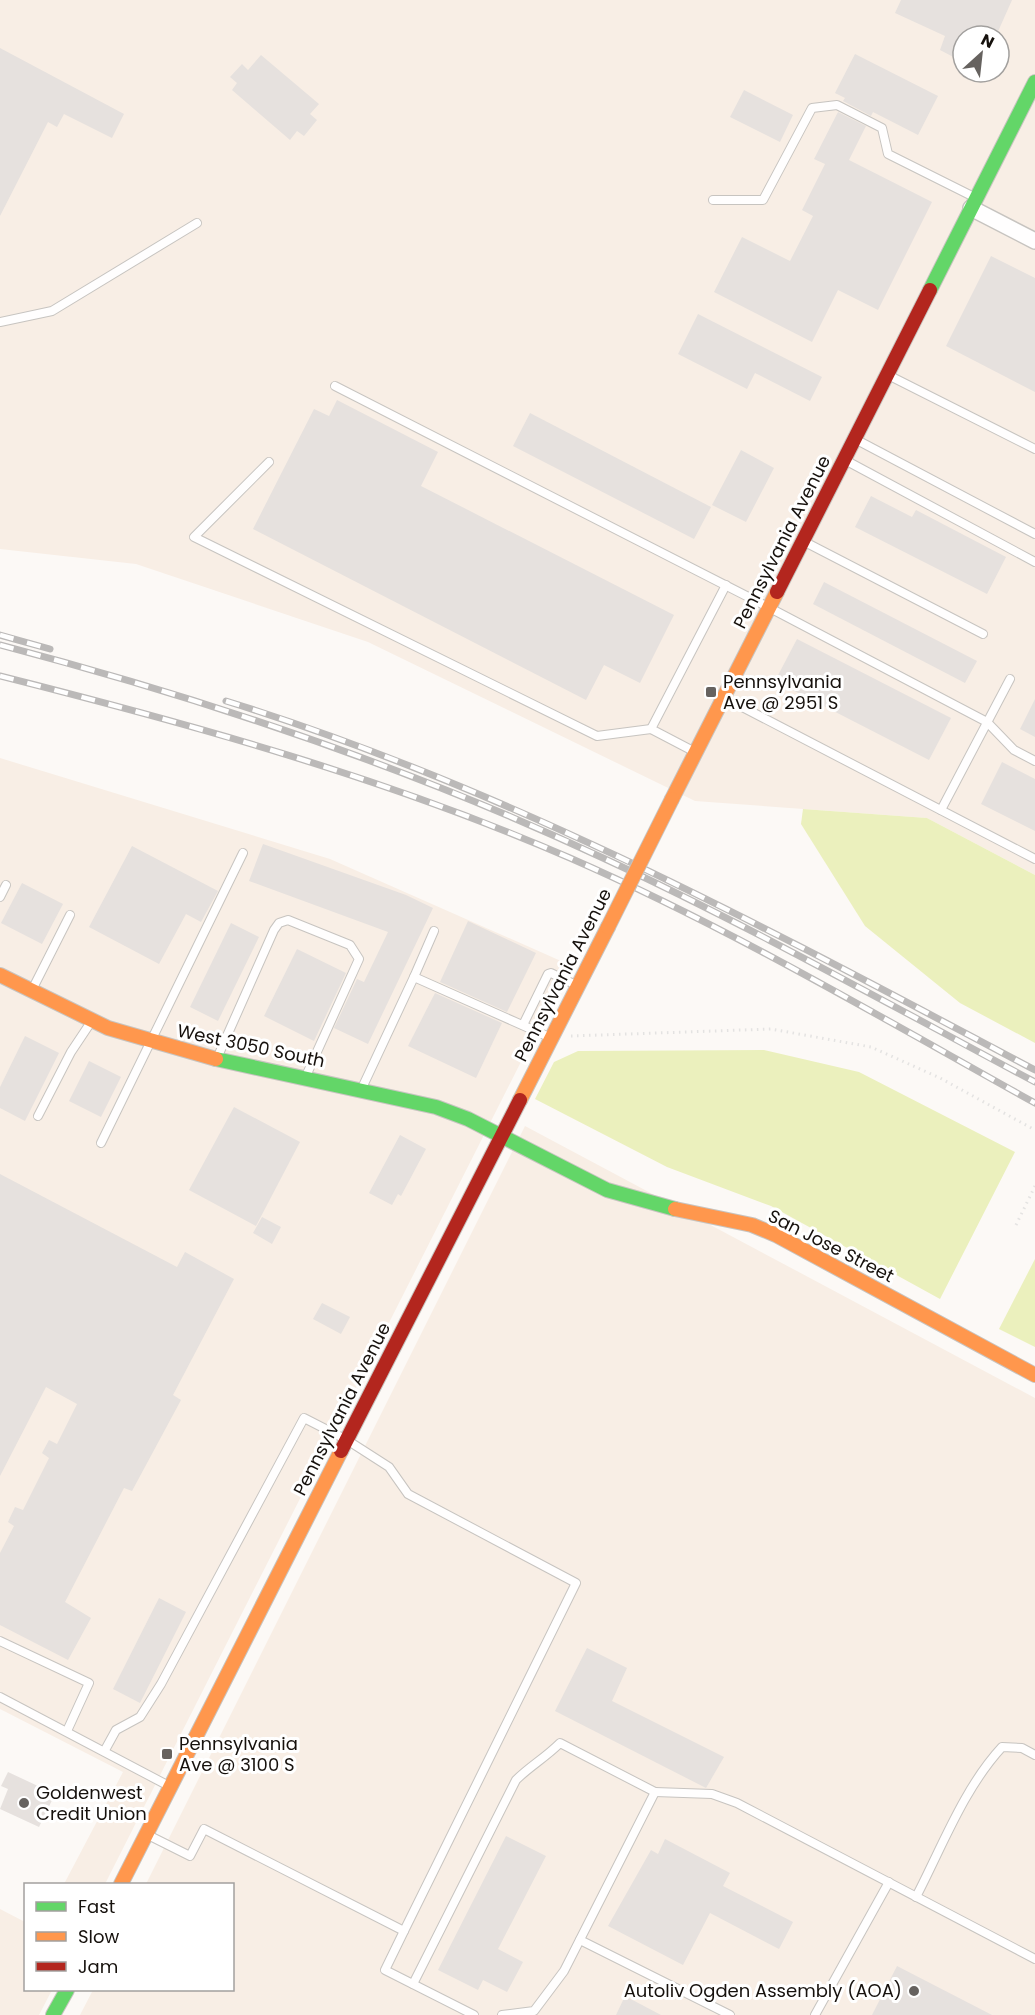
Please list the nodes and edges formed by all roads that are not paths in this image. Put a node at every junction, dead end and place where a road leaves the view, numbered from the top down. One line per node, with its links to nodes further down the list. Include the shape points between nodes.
1 (1035, 82): 3 (street, Pennsylvania Avenue)
2 (713, 200): 3 (lane, via 763,200 812,108 837,105 882,128 888,154)
3 (974, 203): 5 (street); 7 (street, Pennsylvania Avenue)
4 (197, 223): 6 (lane, via 52,311)
5 (1035, 241)
6 (0, 322)
7 (887, 375): 9 (street, Pennsylvania Avenue); 10 (lane)
8 (335, 386): 16 (lane)
9 (854, 439): 11 (street, Pennsylvania Avenue); 13 (lane)
10 (1035, 449)
11 (843, 459): 14 (street, Pennsylvania Avenue); 15 (lane)
12 (269, 462): 22 (lane, via 194,537 597,736)
13 (1035, 534)
14 (802, 541): 17 (street, Pennsylvania Avenue); 18 (lane)
15 (1035, 562)
16 (726, 585): 17 (lane); 22 (lane)
17 (768, 607): 20 (street, Pennsylvania Avenue); 21 (lane)
18 (982, 634)
19 (1010, 679): 21 (lane)
20 (724, 698): 23 (street, Pennsylvania Avenue); 25 (lane)
21 (987, 722): 24 (lane, via 1014,750); 25 (lane)
22 (651, 729): 23 (lane)
23 (696, 752): 34 (street, Pennsylvania Avenue, bridge)
24 (1035, 762)
25 (941, 810): 27 (lane)
26 (243, 853): 39 (lane)
27 (1035, 859)
28 (6, 885): 29 (lane)
29 (0, 897)
30 (70, 915): 35 (lane)
31 (434, 931): 33 (lane)
32 (0, 975): 35 (street, West 3050 South)
33 (414, 977): 37 (lane); 42 (lane)
34 (578, 986): 37 (lane, via 548,974); 38 (street, Pennsylvania Avenue)
35 (32, 992): 36 (street, West 3050 South)
36 (92, 1021): 39 (street, West 3050 South); 43 (lane)
37 (523, 1025): 38 (lane)
38 (552, 1038): 44 (street, Pennsylvania Avenue)
39 (151, 1042): 40 (street, West 3050 South); 45 (lane)
40 (217, 1058): 41 (street, West 3050 South); 41 (lane, via 274,930 288,920 350,945 359,959)
41 (306, 1077): 42 (street, West 3050 South)
42 (361, 1089): 44 (street, West 3050 South, via 436,1107)
43 (38, 1116)
44 (501, 1136): 46 (street, San Jose Street, via 607,1190 752,1225 776,1235); 47 (street, Pennsylvania Avenue)
45 (101, 1143)
46 (1035, 1375)
47 (347, 1440): 51 (lane, via 304,1418 161,1684 140,1717 116,1730); 53 (street, Pennsylvania Avenue); 59 (lane, via 389,1467 408,1494 576,1583)
48 (0, 1641): 50 (lane, via 89,1683)
49 (0, 1697): 50 (lane)
50 (67, 1731): 51 (lane)
51 (105, 1750): 53 (lane)
52 (1035, 1755): 58 (lane, via 1022,1748 1002,1747 970,1793)
53 (170, 1786): 55 (street, Pennsylvania Avenue)
54 (655, 1792): 56 (lane, via 712,1794 737,1803); 60 (lane); 62 (lane, via 560,1743 541,1762 529,1767 516,1780)
55 (146, 1834): 57 (street, Pennsylvania Avenue); 59 (lane, via 190,1856 204,1829)
56 (889, 1882): 58 (lane); 68 (lane)
57 (122, 1883)
58 (916, 1897): 61 (lane)
59 (404, 1931): 62 (lane, via 385,1970)
60 (580, 1940): 66 (lane, via 564,1971 534,2011); 67 (lane)
61 (1035, 1959)
62 (413, 1984): 65 (lane)
63 (66, 1991): 64 (street)
64 (53, 2015)
65 (474, 2015)
66 (502, 2015)
67 (730, 2015)
68 (815, 2015)

